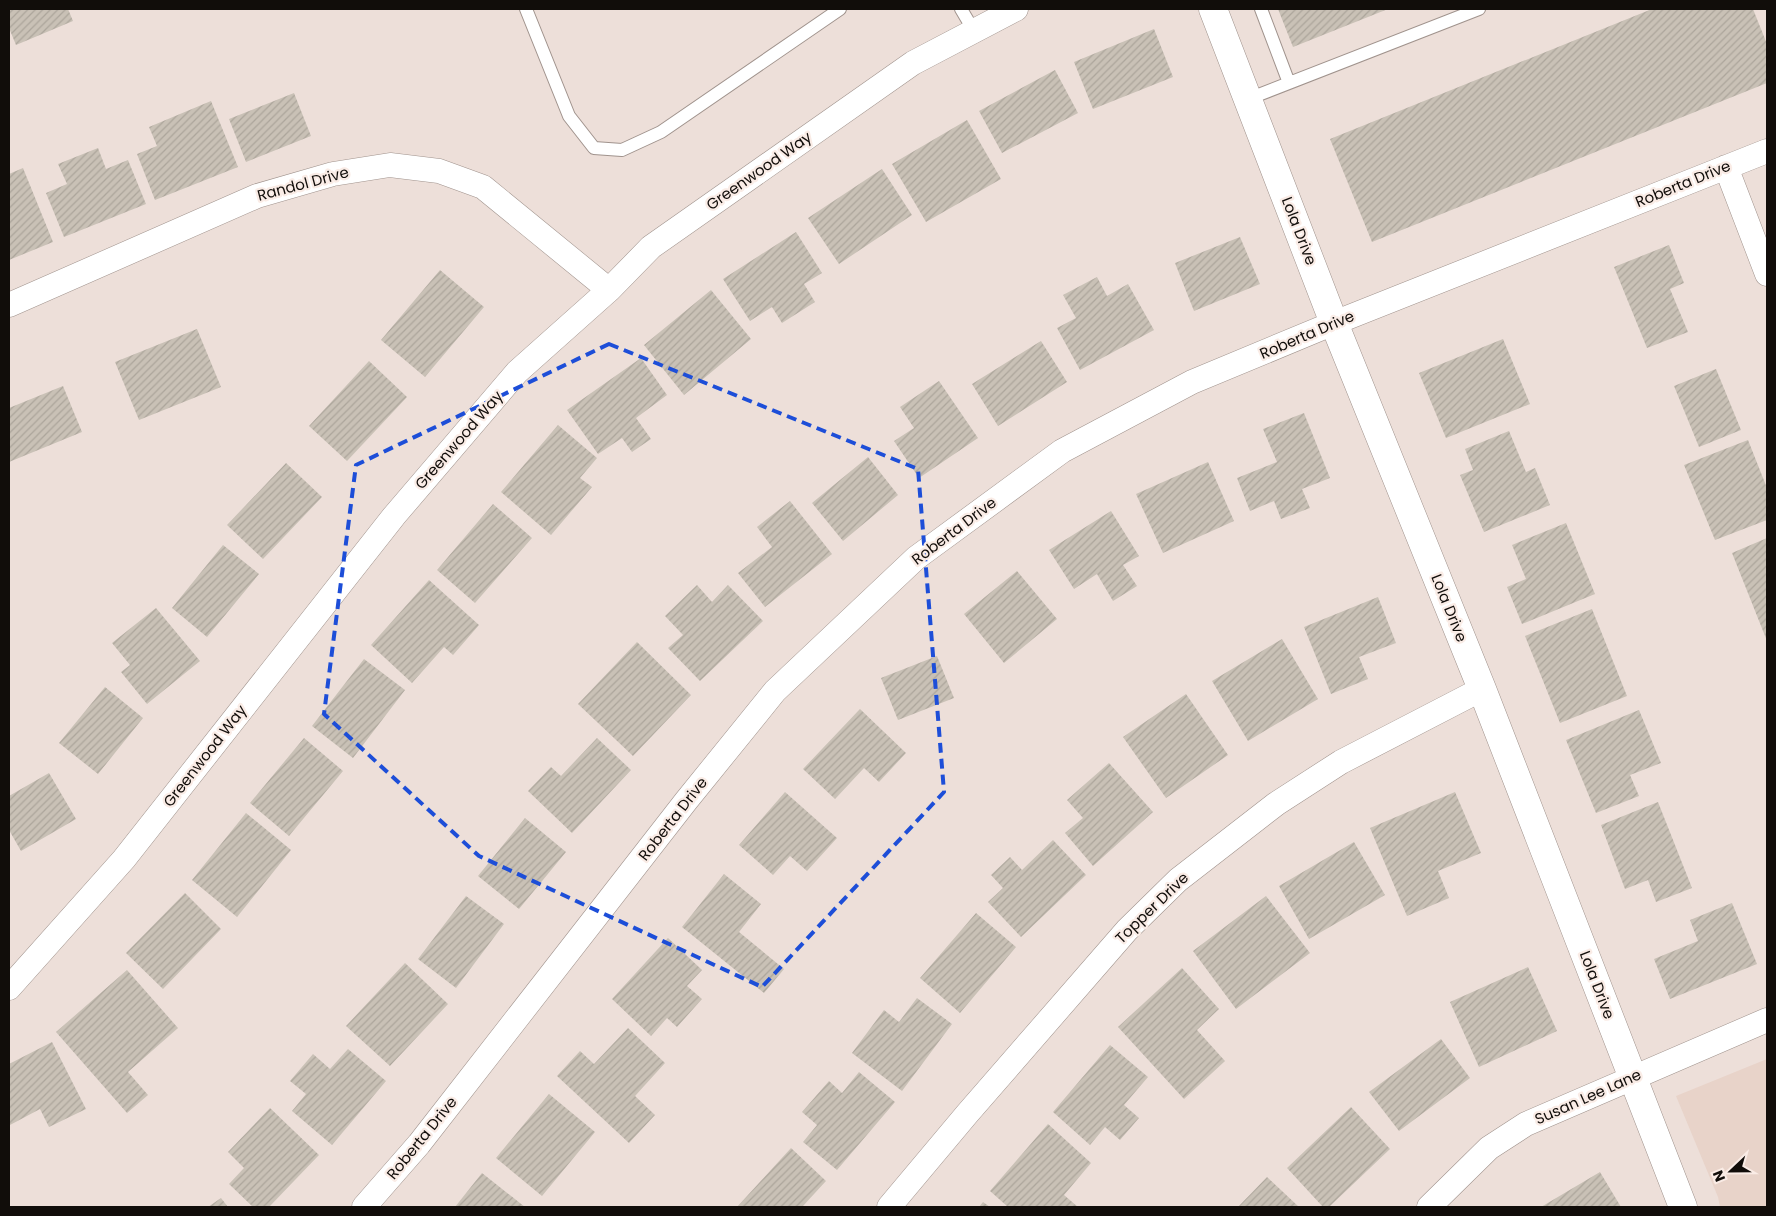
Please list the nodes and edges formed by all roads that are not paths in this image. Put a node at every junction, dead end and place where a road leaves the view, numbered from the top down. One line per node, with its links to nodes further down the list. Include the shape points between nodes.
1 (526, 9): 2 (lane, via 569,116 594,148 622,150 662,132)
2 (840, 9)
3 (961, 9): 8 (lane)
4 (1016, 9): 8 (street, Greenwood Way)
5 (1214, 9): 10 (street, Lola Drive)
6 (1261, 9): 9 (lane)
7 (1479, 9): 9 (lane)
8 (974, 31): 14 (street, Greenwood Way, via 913,63 651,246)
9 (1289, 83): 10 (lane)
10 (1248, 99): 16 (street, Lola Drive)
11 (1767, 151): 12 (street, Roberta Drive)
12 (1726, 167): 13 (street); 16 (street, Roberta Drive)
13 (1767, 274)
14 (609, 290): 15 (street, Randol Drive, via 484,187 439,170 390,165 333,174 257,196); 18 (street, Greenwood Way, via 517,372 394,516 124,859)
15 (9, 305)
16 (1334, 323): 17 (street, Lola Drive); 21 (street, Roberta Drive, via 1192,382 1062,451 916,558 775,691 419,1144)
17 (1482, 689): 20 (street, Lola Drive); 22 (street, Topper Drive, via 1341,762 1276,804 1178,880 1127,930)
18 (9, 988)
19 (1767, 1020): 20 (street, Susan Lee Lane)
20 (1632, 1077): 23 (street, Susan Lee Lane, via 1526,1124 1489,1148); 24 (street, Lola Drive)
21 (364, 1207)
22 (890, 1207)
23 (1429, 1207)
24 (1683, 1207)

